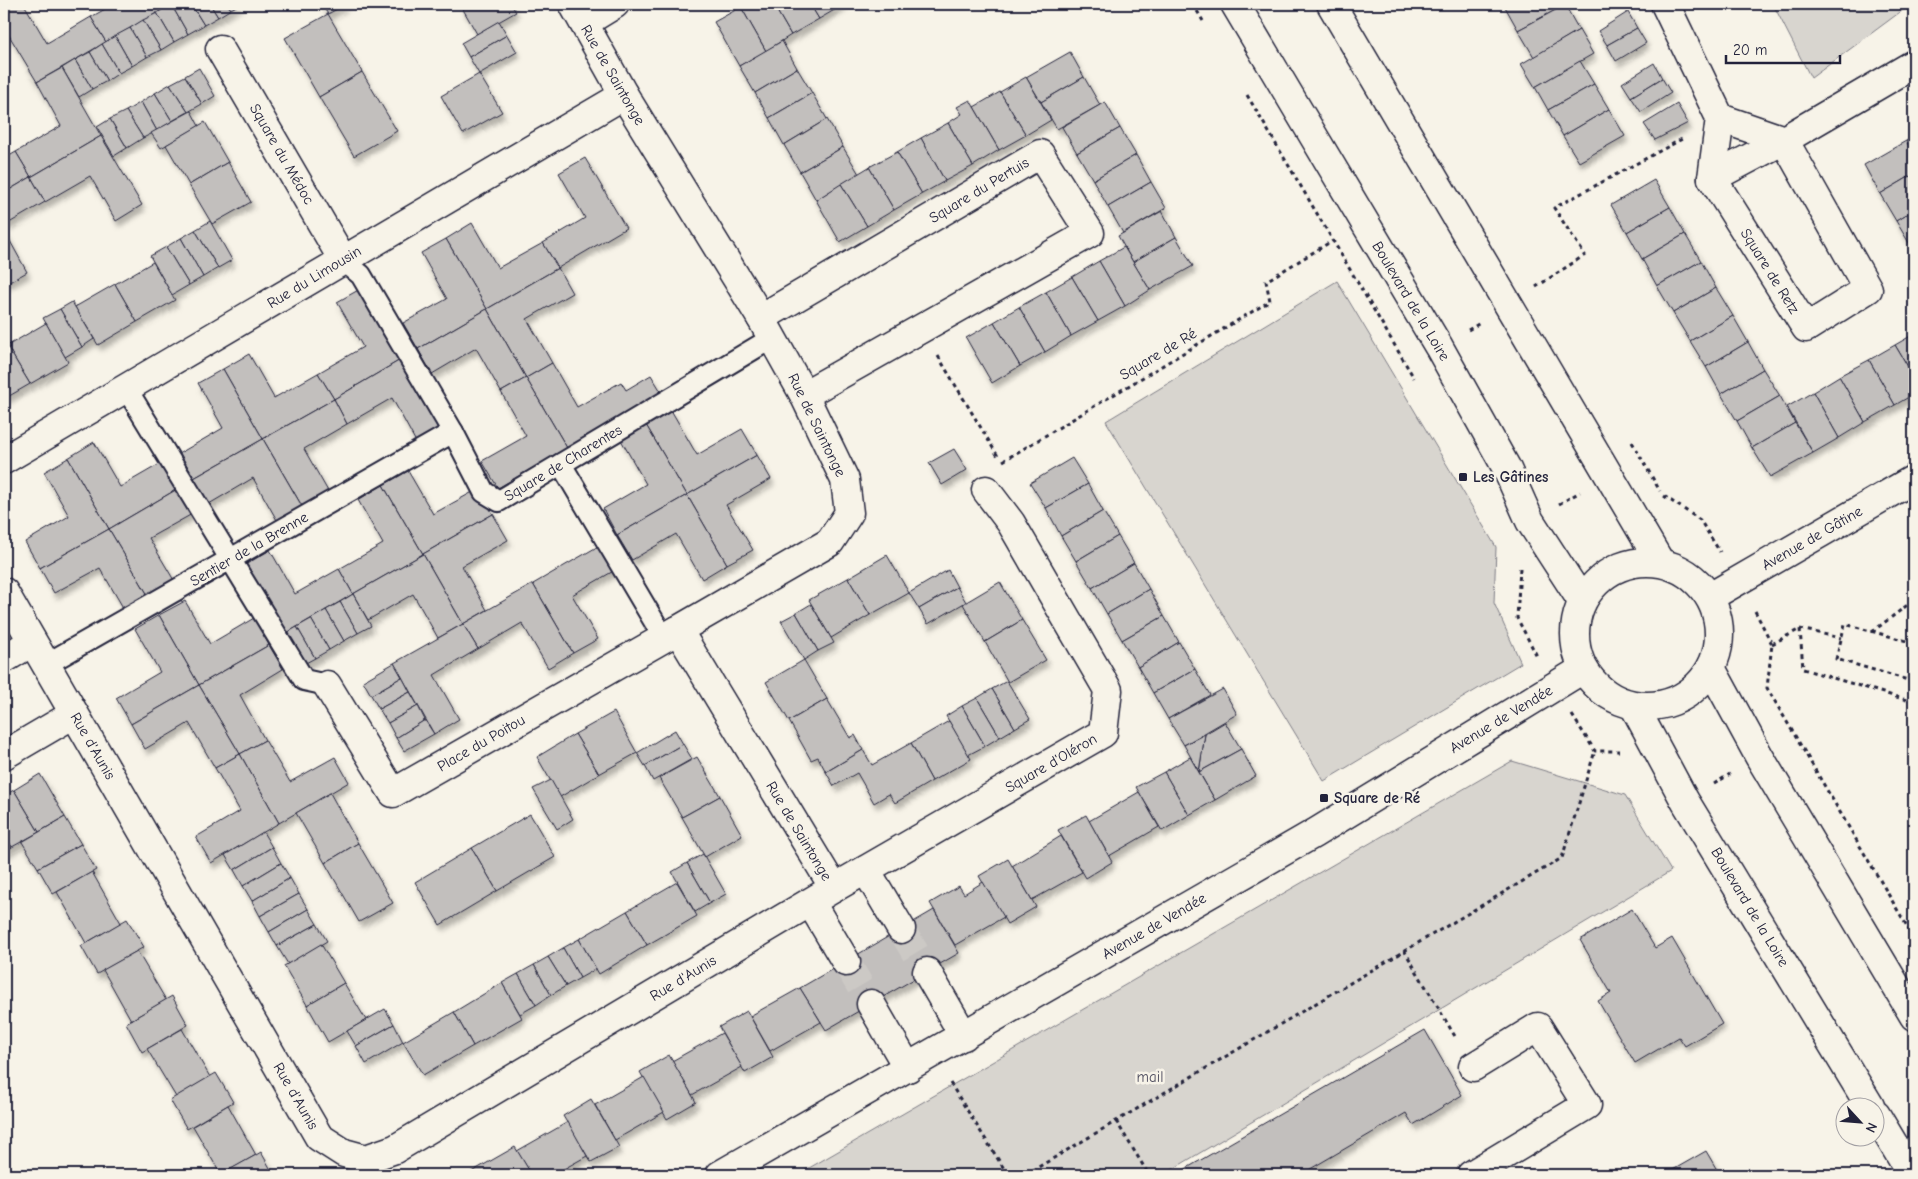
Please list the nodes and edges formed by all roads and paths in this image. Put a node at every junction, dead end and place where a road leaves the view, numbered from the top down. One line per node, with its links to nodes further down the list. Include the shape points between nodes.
1 (615, 4): 6 (street)
2 (1193, 4): 7 (path)
3 (1235, 4): 20 (street, Boulevard de la Loire)
4 (1331, 4): 17 (street)
5 (1665, 4): 12 (street)
6 (578, 14): 11 (street, Rue de Saintonge)
7 (1208, 29)
8 (220, 49): 16 (street, Square du Médoc)
9 (1914, 64): 13 (street)
10 (1243, 88): 15 (path)
11 (624, 95): 16 (street, Rue du Limousin); 18 (street, Rue de Saintonge)
12 (1720, 118): 13 (street); 14 (street); 17 (path, via 1554,208 1585,255)
13 (1784, 140): 14 (street); 14 (street, Square de Retz, via 1868,288 1806,328)
14 (1712, 178)
15 (1332, 241): 19 (path, Square de Ré, via 1266,281 1270,300 1001,462); 21 (path)
16 (343, 260): 23 (street, Rue du Limousin); 25 (lane, Square de Charentes, via 361,275)
17 (1509, 305): 20 (path); 29 (street)
18 (767, 328): 19 (street, Square du Pertuis, via 1040,154 1090,233); 24 (street, Rue de Saintonge); 28 (lane, Square de Charentes)
19 (922, 330): 24 (street, Square du Pertuis)
20 (1439, 347): 21 (path); 32 (street, Boulevard de la Loire, via 1506,467)
21 (1406, 364): 22 (path)
22 (1416, 381)
23 (126, 388): 27 (street, Rue du Limousin); 33 (lane)
24 (804, 395): 44 (street, Rue de Saintonge, via 845,480 849,513 830,542)
25 (453, 432): 28 (lane, Square de Charentes, via 484,492 499,501); 33 (lane, Sentier de la Brenne)
26 (1642, 458): 29 (path)
27 (4, 460)
28 (561, 464): 44 (lane)
29 (1610, 476): 32 (path); 34 (street)
30 (1914, 478): 37 (street, Avenue de Gâtine)
31 (986, 490): 59 (street, Square d'Oléron, via 1011,523 1108,690 1103,733)
32 (1530, 521): 39 (street, Boulevard de la Loire)
33 (230, 560): 48 (lane, Sentier de la Brenne); 53 (lane, via 304,680)
34 (1660, 562): 37 (street, via 1694,578); 39 (street, via 1628,563 1594,584)
35 (1520, 566): 41 (path)
36 (4, 592): 48 (street, Rue d'Aunis)
37 (1710, 597): 51 (street, via 1718,620 1719,644)
38 (1914, 600): 43 (path)
39 (1582, 601): 52 (street, via 1575,623 1575,647)
40 (1751, 604): 47 (path)
41 (1517, 618)
42 (1800, 629): 45 (path); 47 (path); 54 (path, via 1803,669 1910,701)
43 (1872, 632): 45 (path, via 1845,624); 46 (path)
44 (671, 634): 53 (street, Place du Poitou, via 393,793); 60 (street, Rue de Saintonge)
45 (1841, 638): 50 (path, via 1836,659 1908,680)
46 (1914, 643)
47 (1772, 644): 63 (path, via 1767,688)
48 (38, 653): 49 (street); 56 (street, Rue d'Aunis)
49 (4, 659)
50 (1914, 665)
51 (1711, 668): 55 (street, via 1698,686 1679,700 1656,706); 68 (street, via 1759,756)
52 (1583, 670): 55 (street, via 1602,691); 69 (street, Avenue de Vendée, via 1315,833)
53 (328, 685)
54 (1914, 696)
55 (1634, 706): 73 (street, Boulevard de la Loire, via 1685,801)
56 (74, 714): 58 (street); 61 (street, Rue d'Aunis, via 319,1137 344,1153 366,1160 395,1149)
57 (1595, 751): 64 (path, via 1562,858)
58 (4, 755)
59 (866, 870): 60 (street, Square d'Oléron); 62 (street)
60 (834, 888): 61 (street, Square d'Oléron)
61 (811, 903): 65 (street, Rue de Saintonge)
62 (901, 929)
63 (1914, 938)
64 (1404, 950): 71 (path); 74 (path)
65 (846, 962)
66 (927, 972): 69 (street)
67 (871, 1004): 72 (street)
68 (1914, 1016)
69 (964, 1036): 70 (street, Avenue de Vendée)
70 (932, 1054): 72 (street, Avenue de Vendée); 77 (path)
71 (1473, 1066): 80 (street, via 1538,1027 1587,1105)
72 (908, 1068): 76 (street, Avenue de Vendée)
73 (1864, 1096)
74 (1116, 1121): 78 (path); 79 (path)
75 (1886, 1132): 81 (street)
76 (720, 1175)
77 (1008, 1175)
78 (1025, 1175)
79 (1149, 1175)
80 (1471, 1175)
81 (1912, 1175)

